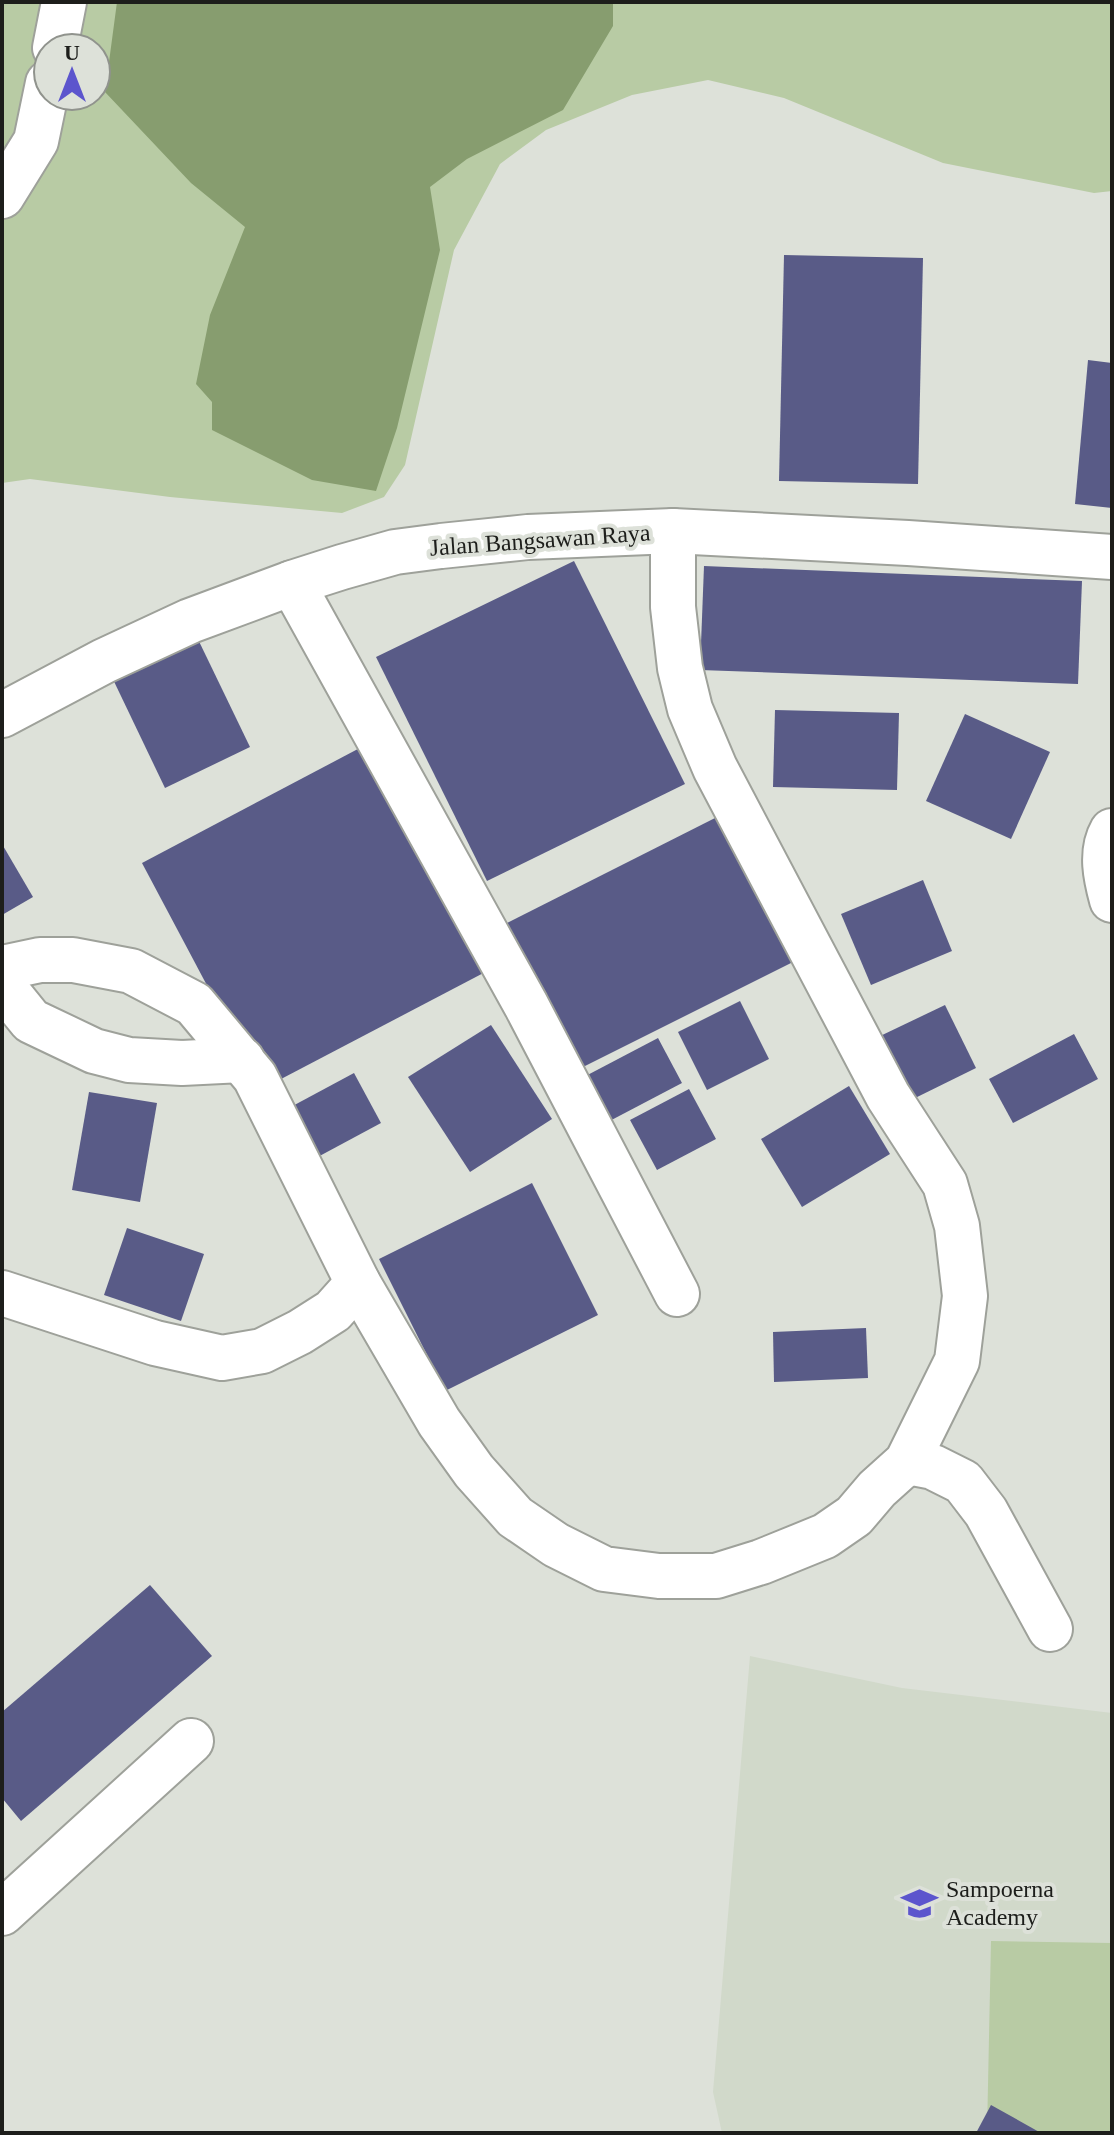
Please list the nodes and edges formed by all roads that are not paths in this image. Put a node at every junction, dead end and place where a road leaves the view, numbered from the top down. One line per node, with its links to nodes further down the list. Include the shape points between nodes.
1 (64, 2): 2 (street)
2 (58, 32)
3 (42, 112): 4 (street, via 36,141)
4 (2, 196)
5 (673, 531): 6 (street, Jalan Bangsawan Raya); 7 (street, Jalan Bangsawan Raya, via 528,537 395,552); 17 (street, via 673,607 690,709 715,768 888,1096 945,1184 957,1226 965,1296 957,1361)
6 (1112, 557)
7 (292, 583): 8 (street, Jalan Bangsawan Raya, via 190,621); 16 (street, via 526,1005)
8 (2, 715)
9 (1112, 831): 10 (street, via 1104,850)
10 (1112, 900)
11 (2, 968): 13 (street, via 73,960 131,971 194,1004)
12 (2, 975): 13 (street, via 31,1021 94,1051 129,1060)
13 (242, 1060): 14 (street)
14 (358, 1283): 15 (street, via 333,1311 300,1332 262,1351 222,1358 155,1343); 17 (street, via 439,1422 474,1471 515,1517 604,1569 716,1576 761,1562 825,1536 854,1516)
15 (2, 1293)
16 (677, 1294)
17 (907, 1462): 18 (street, via 933,1467 963,1482 986,1512)
18 (1050, 1629)
19 (191, 1741): 20 (street)
20 (2, 1913)

